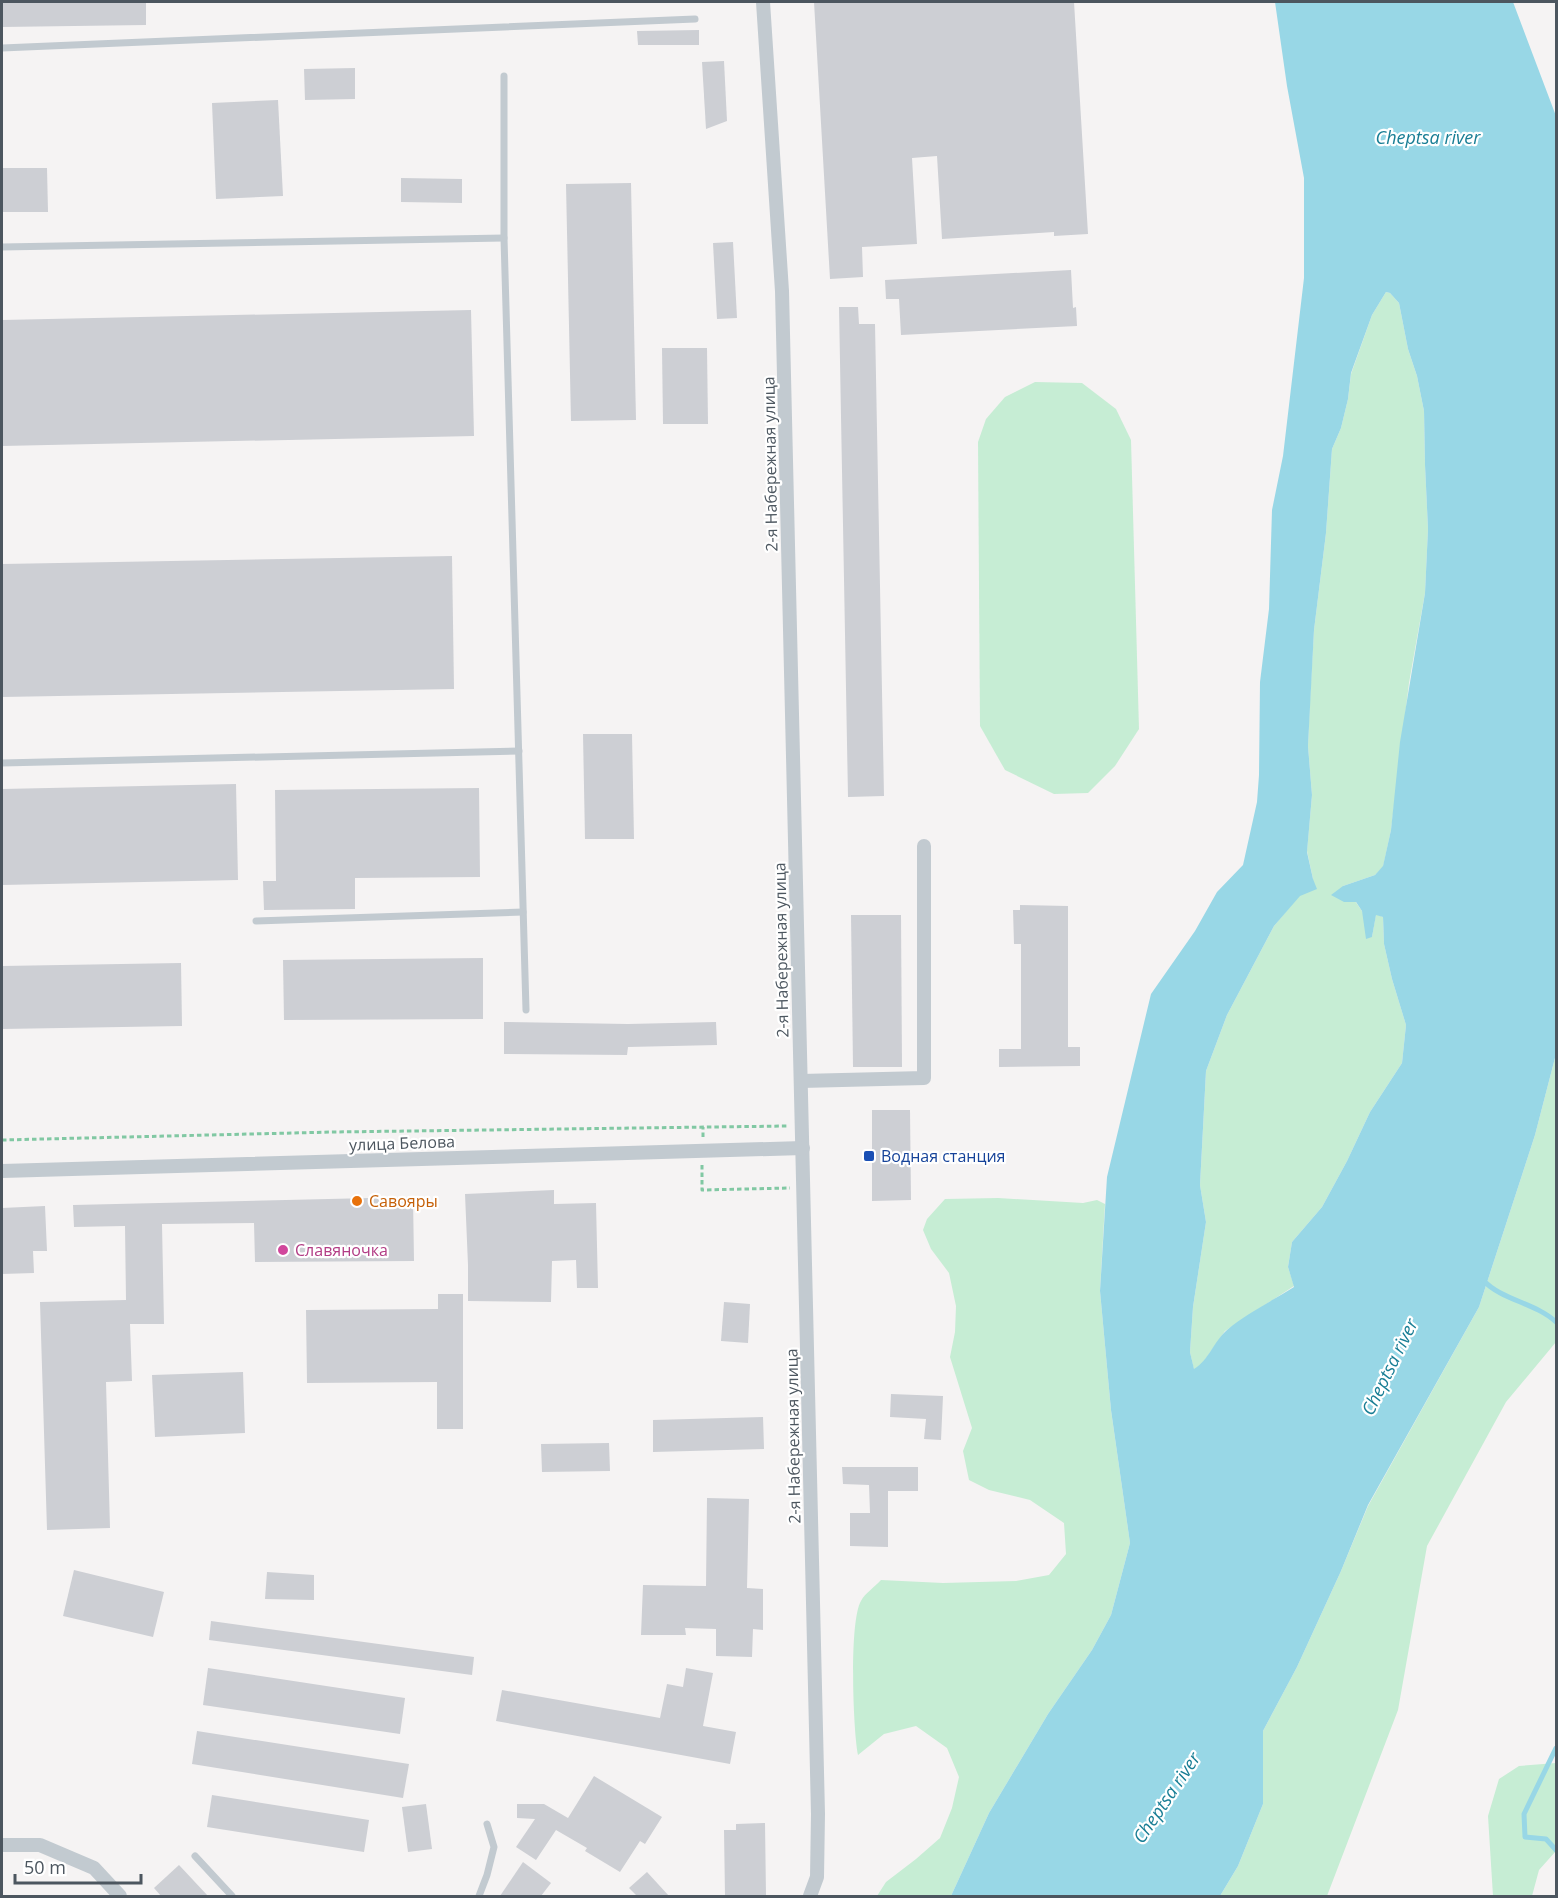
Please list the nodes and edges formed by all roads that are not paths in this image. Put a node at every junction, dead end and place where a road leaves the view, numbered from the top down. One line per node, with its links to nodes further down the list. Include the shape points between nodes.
1 (763, 2): 13 (street, 2-я Набережная улица, via 782,291)
2 (695, 19): 3 (lane)
3 (2, 48)
4 (504, 76): 5 (lane)
5 (504, 238): 6 (lane); 7 (lane)
6 (2, 247)
7 (519, 751): 8 (lane); 10 (lane)
8 (2, 763)
9 (924, 846): 13 (street, via 924,1078)
10 (524, 912): 11 (lane); 12 (lane)
11 (256, 921)
12 (526, 1010)
13 (801, 1081): 14 (street, 2-я Набережная улица)
14 (803, 1148): 15 (street, улица Белова); 22 (street, 2-я Набережная улица, via 818,1814 817,1877)
15 (2, 1171)
16 (487, 1824): 21 (lane, via 494,1847)
17 (2, 1845): 19 (street, via 40,1845 62,1854 94,1868)
18 (195, 1856): 20 (lane)
19 (120, 1896)
20 (232, 1896)
21 (478, 1896)
22 (810, 1896)

